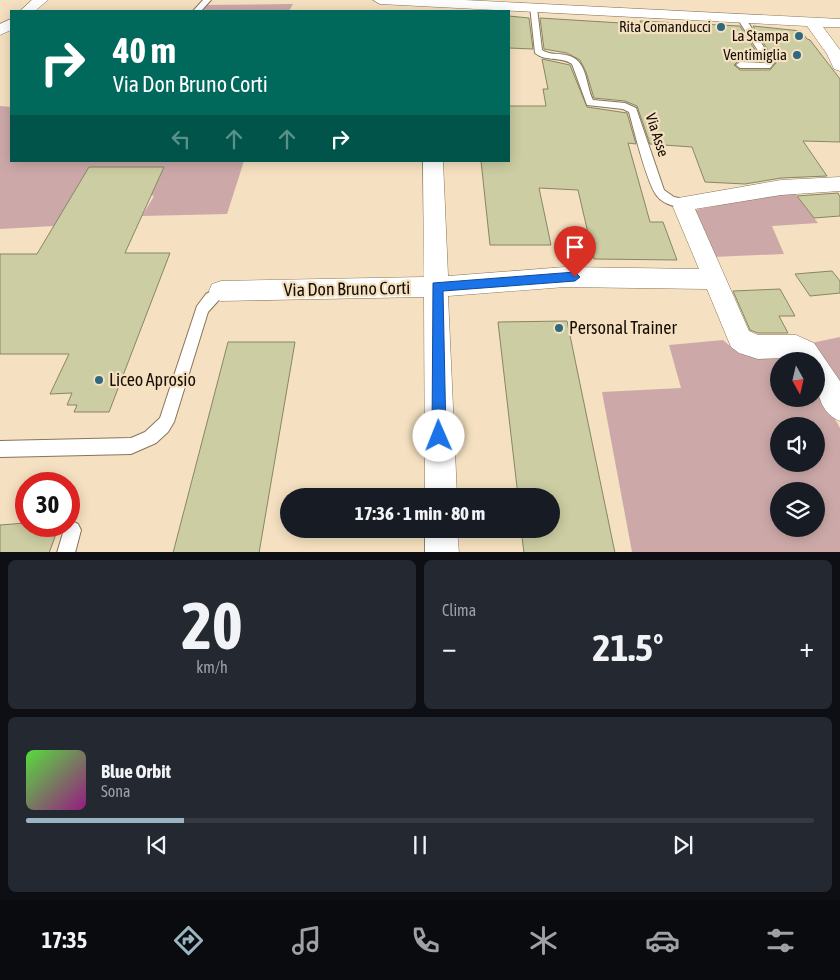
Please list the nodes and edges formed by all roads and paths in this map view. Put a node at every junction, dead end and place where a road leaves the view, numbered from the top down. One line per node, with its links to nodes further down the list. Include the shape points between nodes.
1 (41, 0): 6 (street)
2 (206, 0): 7 (lane)
3 (380, 0): 4 (street)
4 (429, 7): 5 (street)
5 (533, 8): 8 (street); 15 (lane, Via Asse, via 540,54 566,57 576,64 590,103 625,106 633,110 659,191 673,202)
6 (28, 10)
7 (198, 10)
8 (741, 18): 9 (street); 11 (lane, via 770,63 767,66)
9 (812, 22): 10 (street); 12 (street)
10 (840, 24)
11 (740, 65)
12 (840, 66)
13 (433, 162): 17 (street)
14 (840, 184): 15 (street, via 798,185)
15 (685, 203): 16 (street)
16 (713, 279): 17 (street, Via Don Bruno Corti, via 565,277); 19 (street, via 736,334 745,344 753,347 797,346)
17 (437, 287): 18 (street, Via Don Bruno Corti); 23 (street)
18 (221, 291): 22 (lane, via 202,310 166,422 158,434 131,446)
19 (807, 352)
20 (825, 381): 21 (street)
21 (840, 407)
22 (0, 449)
23 (441, 488)
24 (70, 537): 26 (lane)
25 (441, 538): 27 (street)
26 (66, 552)
27 (442, 552)

